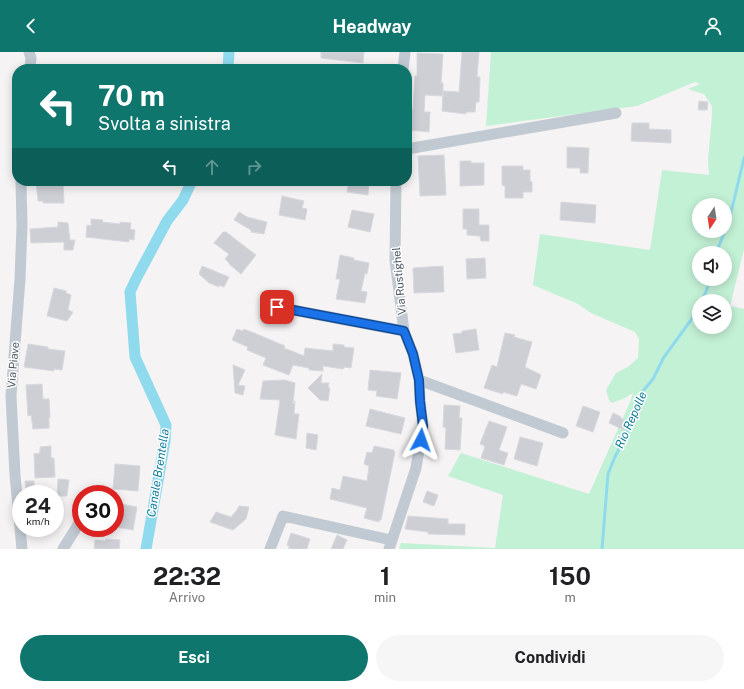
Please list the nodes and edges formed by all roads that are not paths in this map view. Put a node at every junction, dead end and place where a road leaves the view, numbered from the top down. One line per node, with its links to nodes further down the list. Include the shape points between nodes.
1 (29, 52): 3 (street)
2 (405, 52): 4 (street)
3 (30, 64)
4 (404, 64)
5 (616, 113): 6 (street)
6 (412, 148)
7 (21, 186): 15 (street, Via Piave, via 20,279 10,396)
8 (396, 186): 10 (street, Via Rustighel, via 395,260)
9 (277, 307): 10 (street)
10 (404, 331): 11 (street, Via Rustighel)
11 (419, 380): 12 (street); 14 (street, Via Rustighel, via 423,426 416,468)
12 (563, 433)
13 (72, 534): 16 (street)
14 (390, 545): 17 (street, Via Rustighel, via 283,516)
15 (22, 549)
16 (63, 549)
17 (270, 549)

